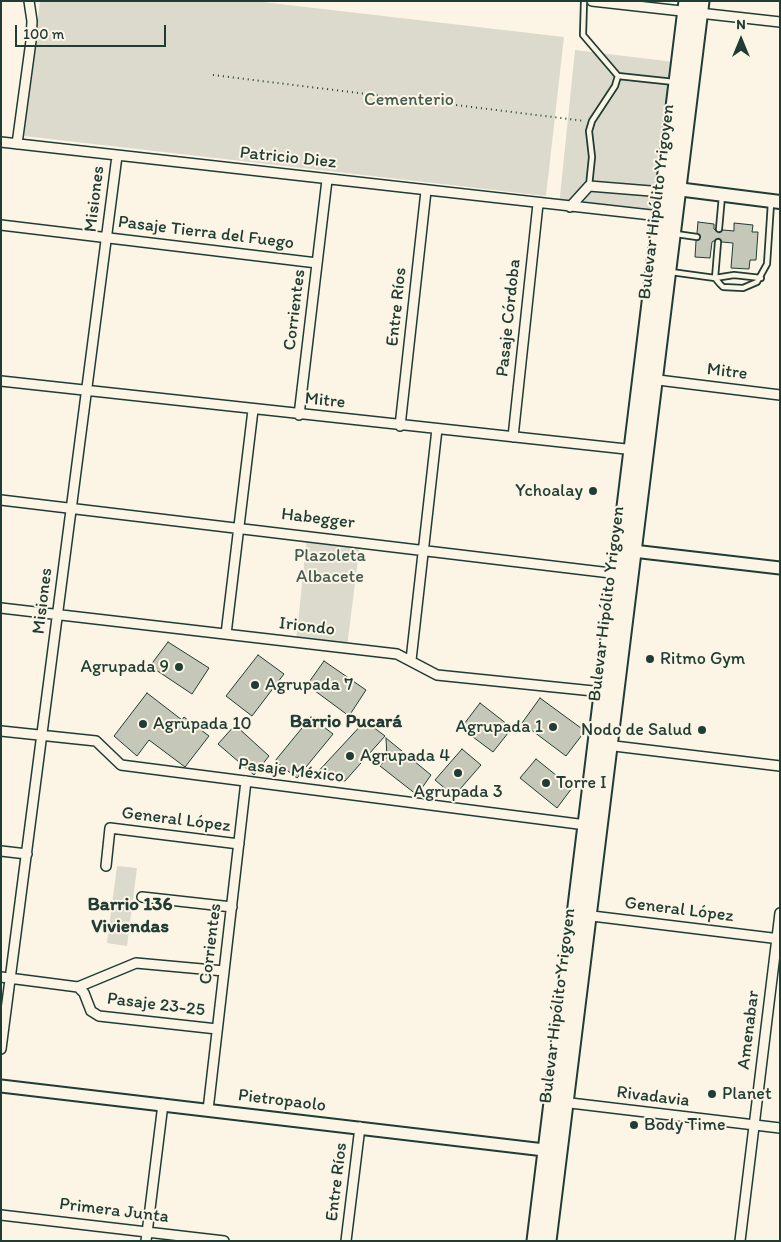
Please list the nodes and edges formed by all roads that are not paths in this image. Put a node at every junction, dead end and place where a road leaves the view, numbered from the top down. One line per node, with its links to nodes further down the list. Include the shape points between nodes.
1 (29, 1): 9 (street, via 31,41)
2 (584, 1): 6 (lane, via 583,36)
3 (592, 1): 4 (street)
4 (693, 6): 5 (street); 7 (highway, Bulevar Hipólito Yrigoyen); 13 (highway, Bulevar Hipólito Yrigoyen)
5 (780, 22)
6 (618, 76): 7 (lane); 12 (lane, via 589,131 592,157)
7 (676, 82): 13 (highway, Bulevar Hipólito Yrigoyen)
8 (1, 142): 9 (street, Patricio Diez)
9 (17, 144): 10 (street, Patricio Diez)
10 (117, 156): 11 (street, Patricio Diez); 24 (street, Misiones)
11 (327, 180): 14 (street, Patricio Diez); 26 (street, Corrientes)
12 (589, 186): 13 (street); 18 (street)
13 (670, 191): 15 (main road); 19 (highway, Bulevar Hipólito Yrigoyen); 22 (highway, Bulevar Hipólito Yrigoyen)
14 (426, 192): 17 (street, Patricio Diez); 36 (street, Entre Ríos)
15 (722, 195): 16 (main road); 21 (lane)
16 (776, 202): 29 (lane, via 767,264)
17 (538, 204): 18 (street, Patricio Diez); 38 (street, Pasaje Córdoba)
18 (570, 207): 19 (street, Patricio Diez)
19 (660, 216): 30 (highway, Bulevar Hipólito Yrigoyen)
20 (1, 225): 24 (street, Pasaje Tierra del Fuego)
21 (719, 229)
22 (672, 234): 23 (lane); 27 (highway, Bulevar Hipólito Yrigoyen)
23 (697, 237)
24 (107, 238): 26 (street, Pasaje Tierra del Fuego); 32 (street, Misiones)
25 (718, 242): 28 (lane)
26 (317, 263): 35 (street, Corrientes)
27 (667, 272): 28 (lane); 30 (highway, Bulevar Hipólito Yrigoyen)
28 (715, 278): 29 (lane, via 734,275); 29 (lane, via 723,287 743,288 752,286)
29 (761, 278)
30 (647, 379): 33 (street, Mitre); 39 (highway, Bulevar Hipólito Yrigoyen)
31 (1, 381): 32 (street, Mitre)
32 (87, 391): 34 (street, Mitre); 41 (street, Misiones)
33 (780, 395)
34 (253, 410): 35 (street, Mitre); 42 (street)
35 (299, 415): 36 (street, Mitre)
36 (400, 426): 37 (street, Mitre)
37 (437, 429): 38 (street, Mitre); 44 (street)
38 (513, 436): 39 (street, Mitre)
39 (638, 451): 43 (highway, Bulevar Hipólito Yrigoyen)
40 (1, 500): 41 (street, Habegger)
41 (72, 508): 42 (street, Habegger); 48 (street, Misiones)
42 (239, 528): 44 (street, Habegger); 49 (street)
43 (626, 549): 45 (street); 46 (highway, Bulevar Hipólito Yrigoyen)
44 (423, 550): 46 (street, Habegger); 50 (street)
45 (780, 568)
46 (623, 575): 51 (highway, Bulevar Hipólito Yrigoyen); 54 (highway, Bulevar Hipólito Yrigoyen)
47 (1, 608): 48 (street, Iriondo)
48 (58, 614): 49 (street, Iriondo); 53 (street, Misiones)
49 (226, 634): 50 (street, Iriondo, via 398,654)
50 (411, 660): 51 (street, Iriondo, via 437,675)
51 (603, 692): 54 (highway, Bulevar Hipólito Yrigoyen)
52 (1, 731): 53 (street, Pasaje México)
53 (42, 735): 56 (street, Pasaje México, via 96,741 121,765); 60 (street, Misiones)
54 (603, 745): 55 (street); 57 (highway, Bulevar Hipólito Yrigoyen); 65 (highway, Bulevar Hipólito Yrigoyen)
55 (780, 766)
56 (246, 781): 57 (street, Pasaje México); 58 (street, Corrientes)
57 (586, 825): 65 (highway, Bulevar Hipólito Yrigoyen)
58 (239, 844): 61 (street, General López, via 110,828); 63 (street, Corrientes)
59 (1, 851): 60 (street)
60 (27, 854): 68 (street, Misiones)
61 (106, 866)
62 (142, 897): 63 (street)
63 (232, 907): 67 (street, Corrientes)
64 (780, 913): 66 (street, Amenabar)
65 (582, 914): 66 (street, General López); 73 (highway, Bulevar Hipólito Yrigoyen)
66 (778, 939): 76 (street, Amenabar)
67 (224, 971): 69 (street, via 136,963); 70 (street, Corrientes)
68 (6, 977): 69 (street); 71 (street, Misiones)
69 (78, 987): 70 (street, Pasaje 23-25, via 84,992 90,1011 99,1016)
70 (218, 1029): 75 (street, Corrientes)
71 (1, 1050)
72 (1, 1086): 74 (street, Pietropaolo)
73 (558, 1102): 76 (street, Rivadavia); 79 (highway, Bulevar Hipólito Yrigoyen)
74 (163, 1104): 75 (street, Pietropaolo); 81 (street)
75 (208, 1110): 77 (street, Pietropaolo)
76 (754, 1125): 78 (street, Rivadavia); 86 (street, Amenabar)
77 (360, 1128): 79 (street, Pietropaolo); 83 (street, Entre Ríos)
78 (780, 1128)
79 (552, 1150): 84 (highway); 85 (highway, Bulevar Hipólito Yrigoyen)
80 (1, 1214): 81 (street, Primera Junta)
81 (147, 1236): 82 (street, Primera Junta)
82 (224, 1241)
83 (346, 1241)
84 (535, 1241)
85 (548, 1241)
86 (740, 1241)

